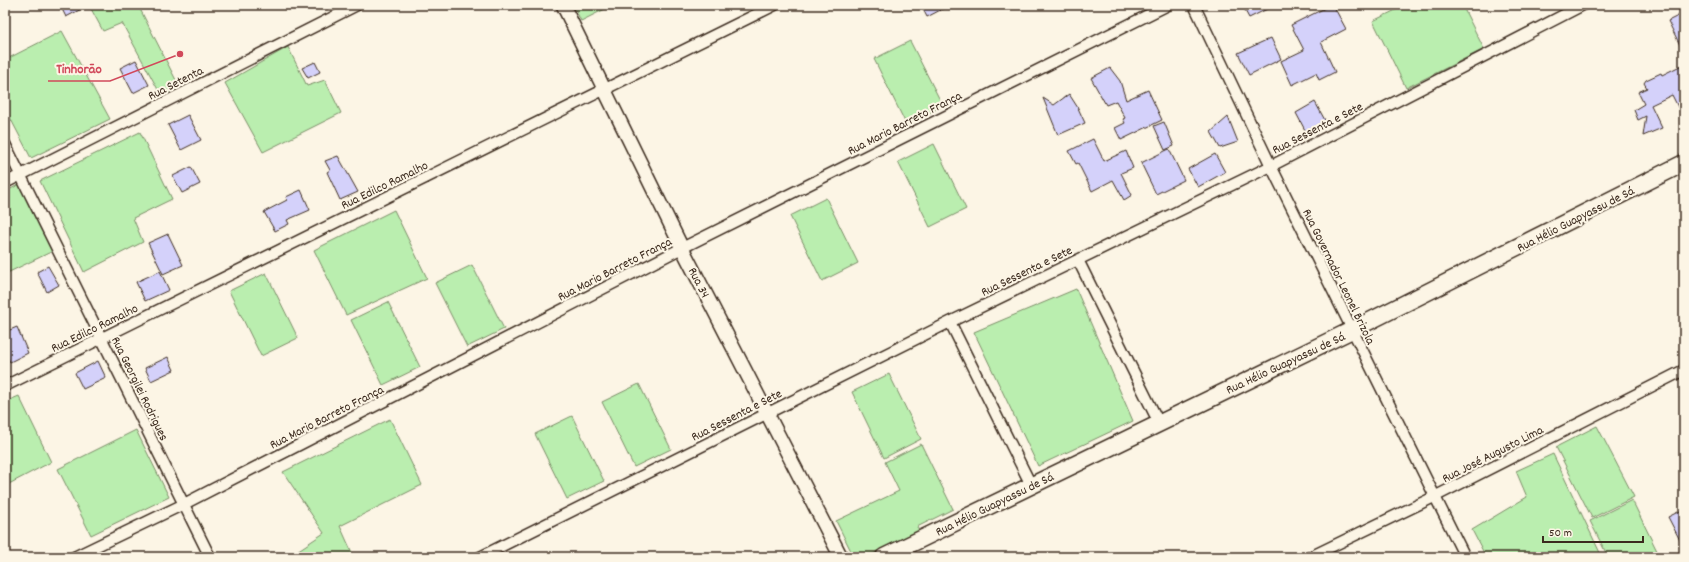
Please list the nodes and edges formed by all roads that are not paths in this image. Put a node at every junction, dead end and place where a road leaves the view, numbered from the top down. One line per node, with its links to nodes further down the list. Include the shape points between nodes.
1 (357, 5): 11 (street, Rua Setenta)
2 (563, 5): 7 (street, Rua 34)
3 (775, 5): 7 (street, Rua Edilco Ramalho)
4 (1168, 5): 13 (street, Rua Mario Barreto França)
5 (1194, 5): 10 (street, Rua Governador Leonel Brizola)
6 (1583, 5): 10 (street, Rua Sessenta e Sete)
7 (605, 89): 13 (street, Rua 34); 17 (street, Rua Edilco Ramalho)
8 (5, 144): 11 (street, Rua Georgilei Rodrigues)
9 (1684, 163): 16 (main road, Rua Hélio Guapyassu de Sá)
10 (1271, 166): 14 (street, Rua Sessenta e Sete); 16 (street, Rua Governador Leonel Brizola)
11 (20, 175): 12 (street, Rua Setenta); 17 (street, Rua Georgilei Rodrigues)
12 (5, 183)
13 (682, 248): 20 (street, Rua 34); 24 (street, Rua Mario Barreto França)
14 (1078, 260): 15 (street, Rua Sessenta e Sete); 21 (street)
15 (950, 322): 20 (street, Rua Sessenta e Sete); 22 (street)
16 (1352, 330): 21 (main road, Rua Hélio Guapyassu de Sá); 23 (street, Rua Governador Leonel Brizola)
17 (102, 338): 19 (street, Rua Edilco Ramalho); 24 (street, Rua Georgilei Rodrigues)
18 (1684, 370): 23 (street, Rua José Augusto Lima)
19 (5, 386)
20 (767, 413): 27 (street, Rua Sessenta e Sete); 28 (street, Rua 34)
21 (1159, 423): 22 (main road, Rua Hélio Guapyassu de Sá)
22 (1031, 485): 29 (main road, Rua Hélio Guapyassu de Sá)
23 (1434, 497): 30 (street, Rua José Augusto Lima); 31 (street, Rua Governador Leonel Brizola)
24 (184, 504): 25 (street, Rua Mario Barreto França); 26 (street, Rua Georgilei Rodrigues)
25 (74, 557)
26 (210, 557)
27 (480, 557)
28 (841, 557)
29 (884, 557)
30 (1310, 557)
31 (1465, 557)

